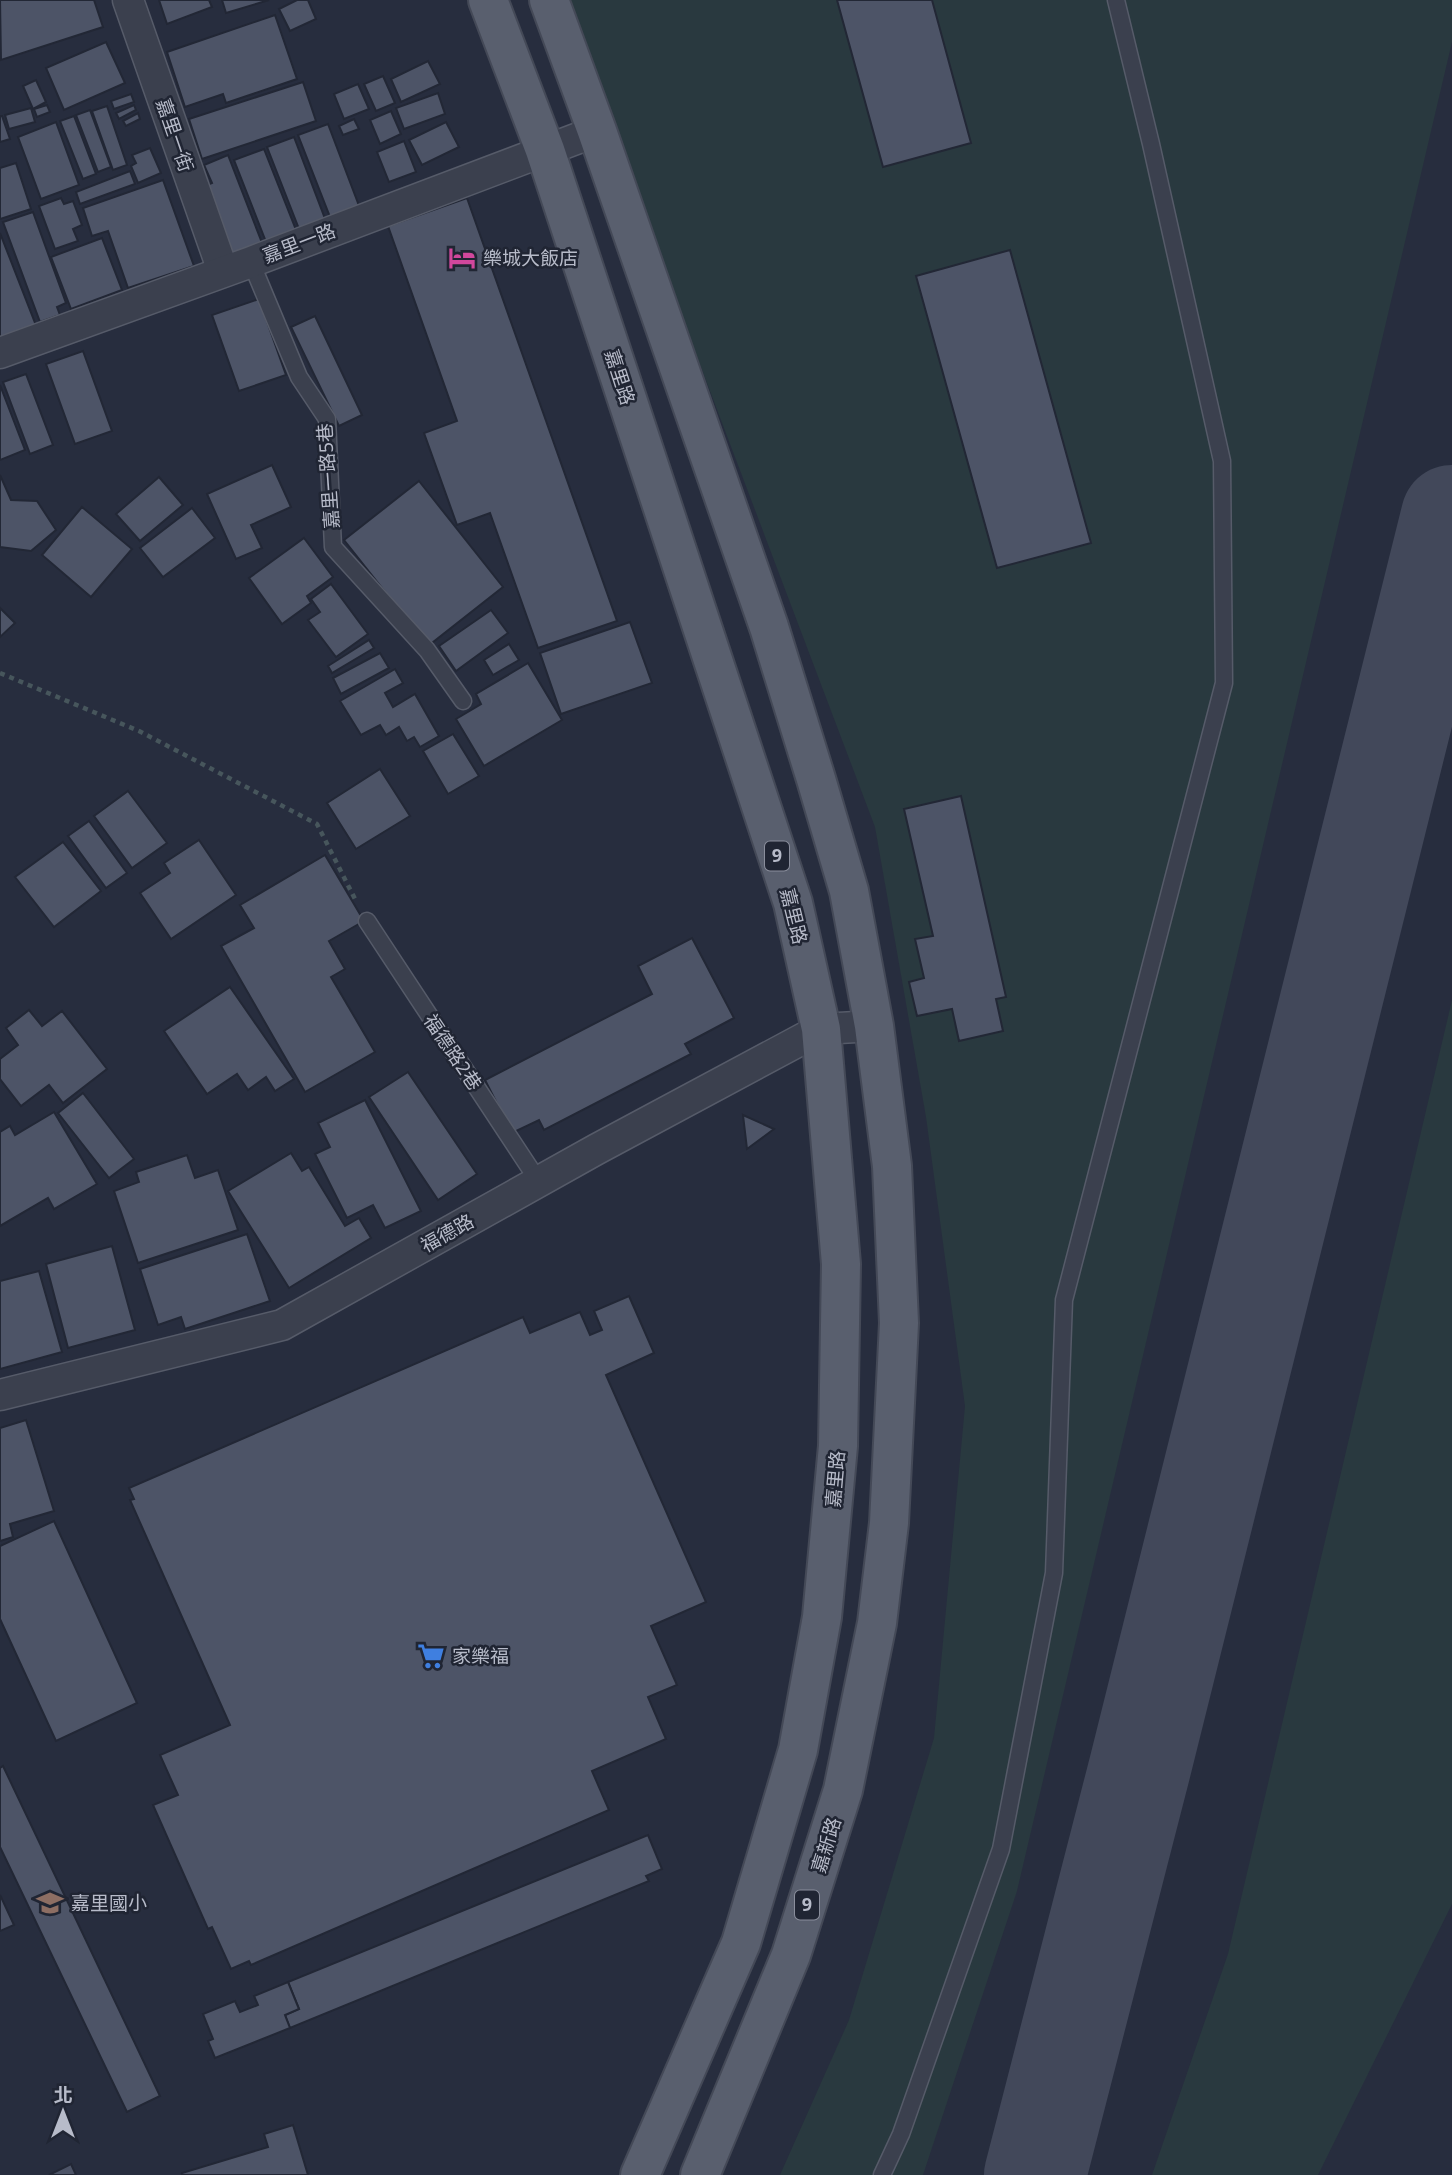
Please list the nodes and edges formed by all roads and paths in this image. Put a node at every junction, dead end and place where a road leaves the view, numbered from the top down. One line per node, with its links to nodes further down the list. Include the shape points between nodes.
1 (128, 0): 8 (street, 嘉里一街)
2 (488, 0): 6 (main road, 嘉里路 / 9)
3 (549, 0): 5 (main road, 9)
4 (1116, 0): 19 (lane, via 1222,461 1224,683 1064,1300 1054,1573 1000,1849 901,2134)
5 (597, 131): 6 (street, 嘉里一路); 13 (main road, 9, via 812,766 849,891)
6 (545, 150): 7 (street, 嘉里一路); 14 (main road, 嘉里路 / 9, via 793,903)
7 (251, 262): 8 (street, 嘉里一路); 11 (lane, 嘉里一路5巷, via 299,377 327,419 334,547 427,650)
8 (223, 271): 9 (street, 嘉里一路)
9 (0, 353)
10 (0, 673): 12 (path, via 139,731 317,824)
11 (463, 701)
12 (367, 921): 15 (lane, 福德路2巷)
13 (874, 1026): 14 (street, 福德路); 18 (main road, 嘉新路 / 9, via 892,1166 900,1323 889,1523 877,1623 843,1790 792,1955)
14 (821, 1030): 15 (street, 福德路); 17 (main road, 嘉里路 / 9, via 841,1265 838,1446 822,1617 798,1750 741,1943)
15 (539, 1182): 16 (street, 福德路, via 282,1325)
16 (0, 1395)
17 (640, 2175)
18 (700, 2175)
19 (882, 2175)

